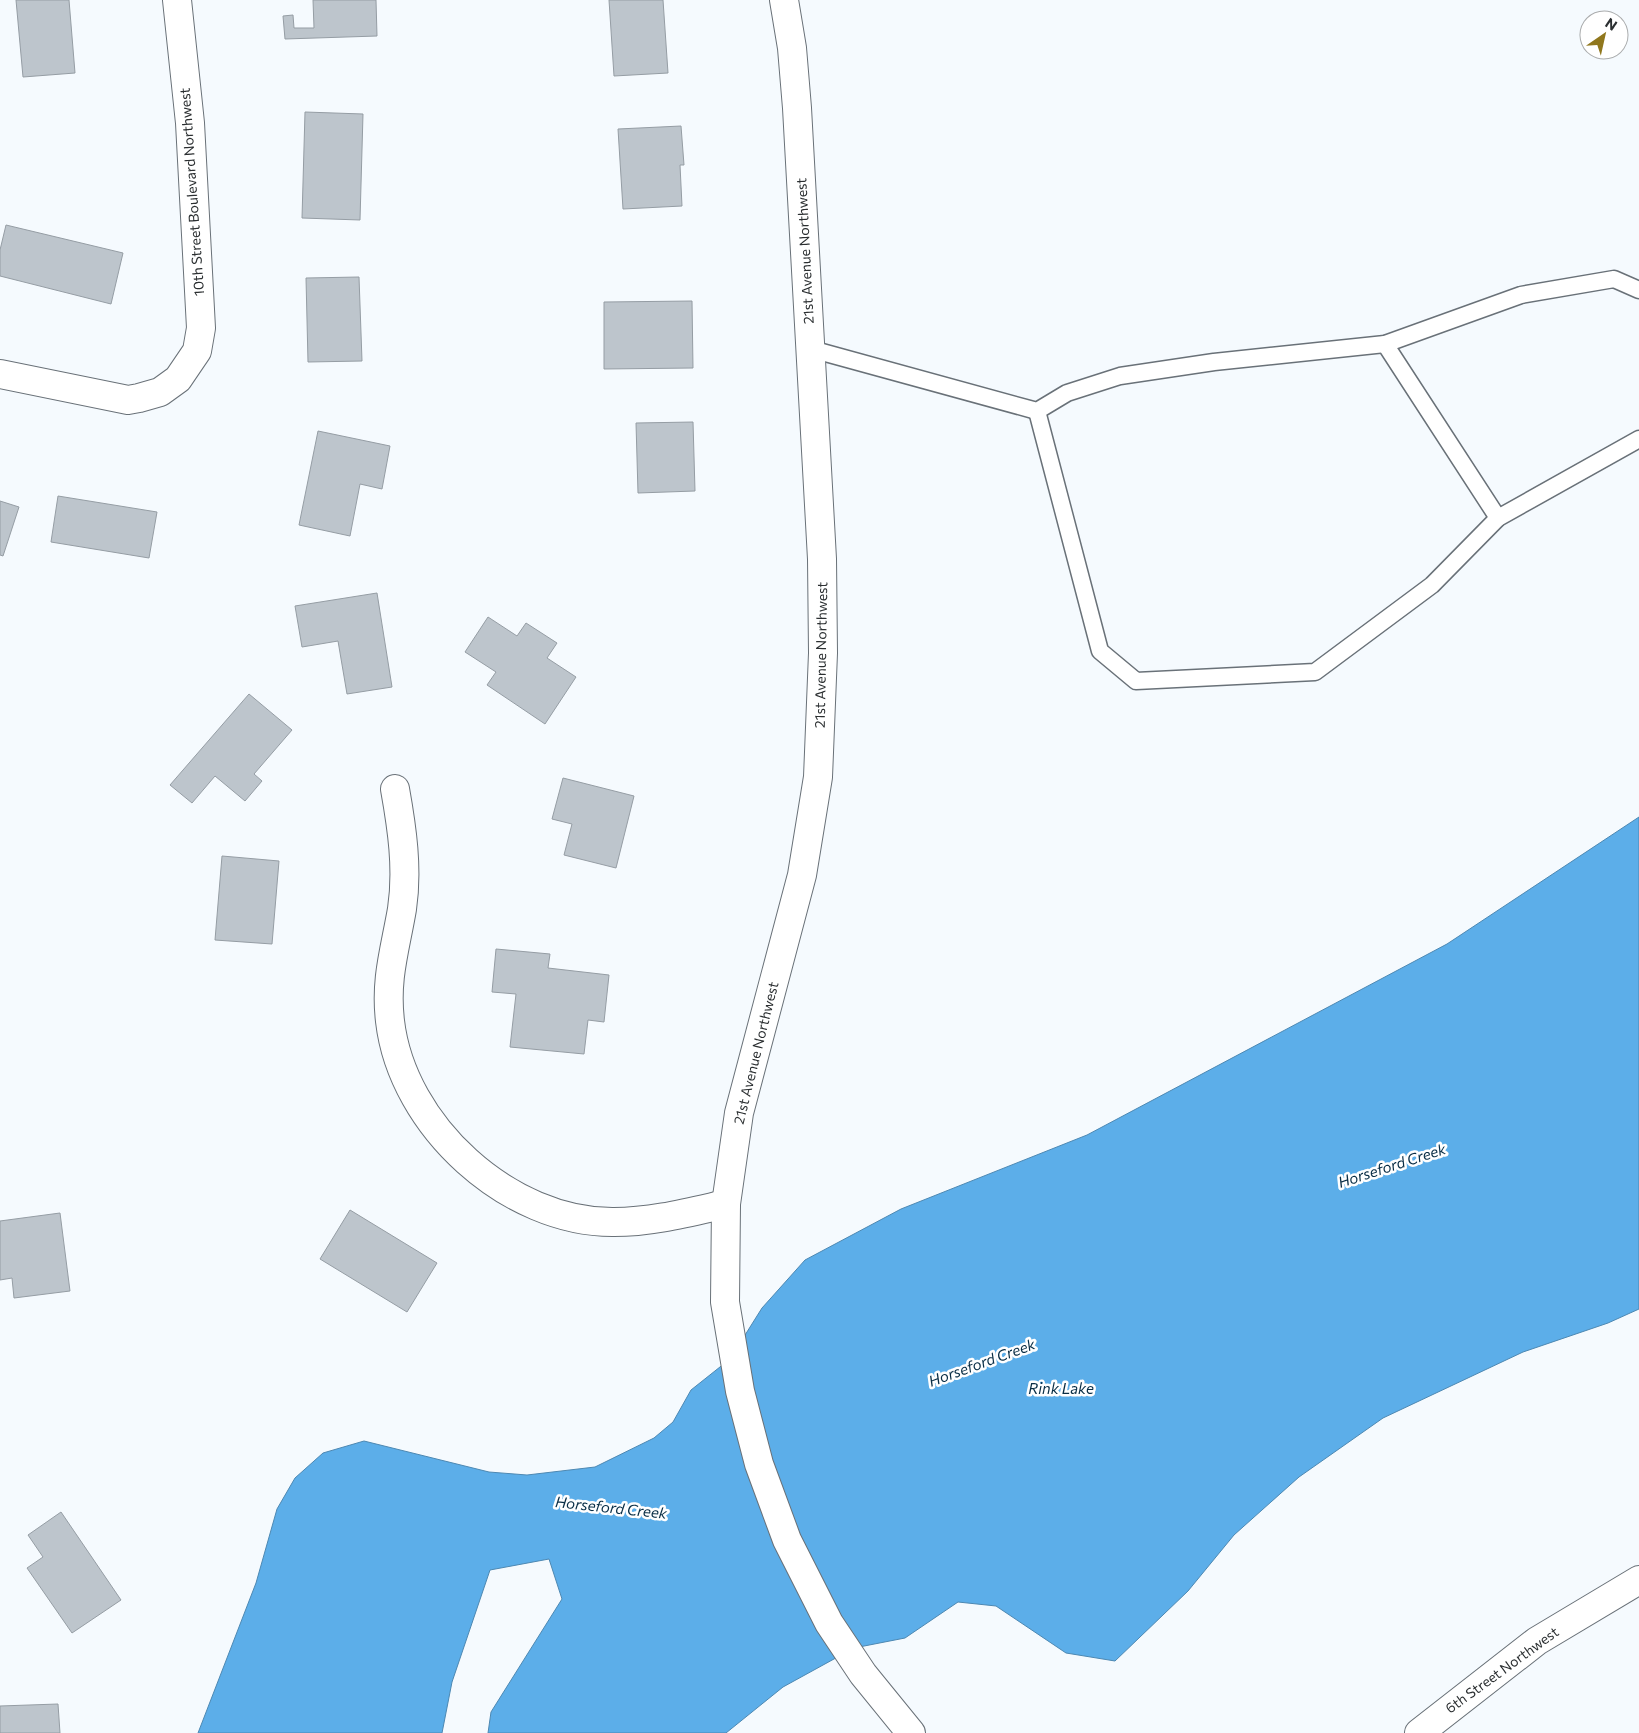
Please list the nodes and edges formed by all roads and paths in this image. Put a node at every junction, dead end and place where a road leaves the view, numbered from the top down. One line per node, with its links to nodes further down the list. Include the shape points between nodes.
1 (177, 0): 6 (street, 10th Street Boulevard Northwest, via 190,123 201,328 194,356 178,379 160,392 128,400)
2 (784, 0): 5 (street, 21st Avenue Northwest, via 798,108)
3 (1639, 290): 4 (lane, via 1614,279 1521,295)
4 (1385, 344): 7 (lane, via 1214,362 1120,376 1067,393); 9 (lane)
5 (811, 349): 7 (lane); 11 (street, 21st Avenue Northwest, via 822,559 823,653 818,777 802,874 739,1113)
6 (0, 374)
7 (1037, 410): 9 (lane, via 1100,651 1136,681 1315,672 1432,585)
8 (1639, 439): 9 (lane)
9 (1498, 518)
10 (395, 789): 11 (street, via 404,872 402,908 388,977 390,1022 406,1077 443,1136 461,1157 493,1184 527,1203 563,1215 614,1222 664,1217)
11 (726, 1204): 13 (street, 21st Avenue Northwest, via 725,1302 737,1377 759,1464 787,1540 829,1623 862,1674)
12 (1639, 1580): 14 (street, 6th Street Northwest, via 1537,1641)
13 (912, 1733)
14 (1419, 1733)

